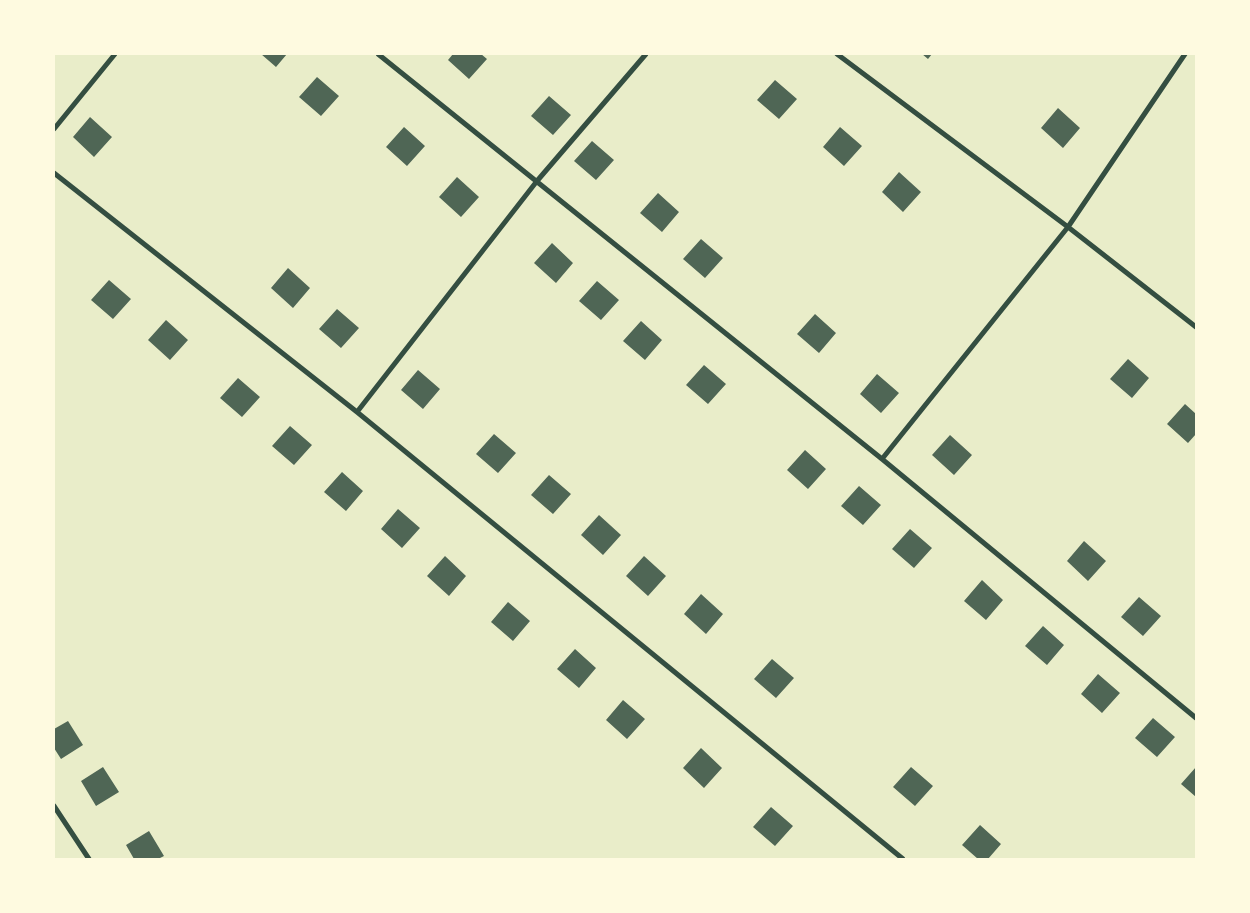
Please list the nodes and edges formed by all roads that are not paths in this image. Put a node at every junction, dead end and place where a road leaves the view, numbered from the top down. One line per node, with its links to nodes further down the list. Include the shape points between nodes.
1 (115, 54): 6 (street)
2 (378, 54): 8 (street)
3 (646, 54): 8 (street)
4 (837, 54): 9 (street)
5 (1185, 54): 9 (street)
6 (54, 129)
7 (54, 173): 11 (street)
8 (537, 181): 11 (street); 12 (street)
9 (1068, 227): 10 (street); 12 (street)
10 (1196, 327)
11 (357, 412): 16 (street)
12 (882, 459): 13 (street)
13 (1196, 718)
14 (54, 806): 15 (street)
15 (89, 859)
16 (903, 859)

